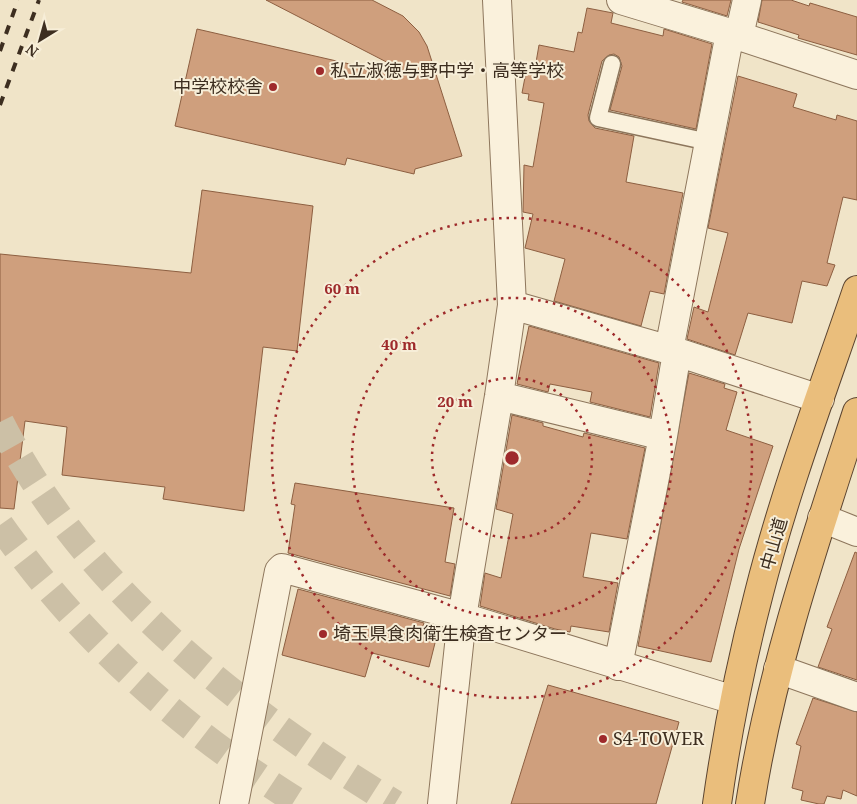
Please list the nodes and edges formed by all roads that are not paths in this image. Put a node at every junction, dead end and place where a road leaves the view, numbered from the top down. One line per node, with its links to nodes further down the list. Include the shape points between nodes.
1 (497, 0): 9 (street)
2 (621, 0): 4 (street)
3 (747, 0): 4 (street)
4 (734, 34): 6 (street); 7 (street)
5 (612, 64): 7 (lane, via 598,118)
6 (857, 75)
7 (709, 142): 10 (street)
8 (857, 290): 12 (highway, 中山道)
9 (512, 305): 10 (street); 11 (street)
10 (673, 351): 12 (street); 14 (street)
11 (499, 396): 14 (street); 17 (street)
12 (820, 399): 21 (highway, 中山道, via 760,591)
13 (857, 412): 15 (highway)
14 (664, 436): 18 (street)
15 (822, 518): 16 (street); 19 (highway)
16 (857, 532)
17 (462, 617): 18 (street); 22 (street, via 282,568); 23 (street)
18 (618, 666): 21 (street)
19 (778, 669): 20 (street); 25 (highway)
20 (857, 697)
21 (734, 700): 24 (highway, 中山道)
22 (234, 804)
23 (442, 804)
24 (717, 804)
25 (750, 804)

